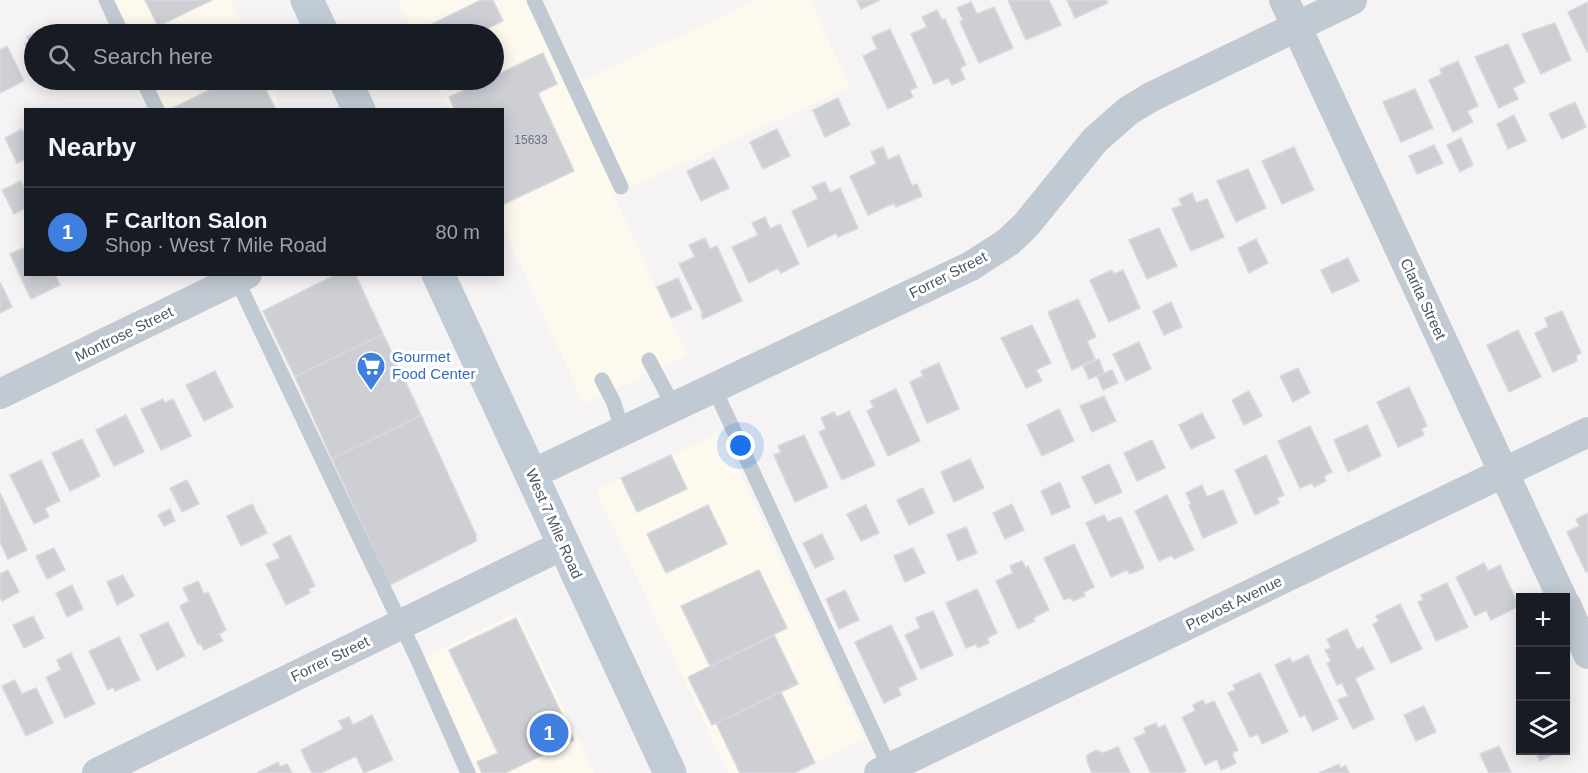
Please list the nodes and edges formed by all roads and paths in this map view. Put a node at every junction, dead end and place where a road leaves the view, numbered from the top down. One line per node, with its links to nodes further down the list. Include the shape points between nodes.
1 (106, 0): 6 (lane)
2 (307, 0): 7 (main road)
3 (534, 0): 13 (lane)
4 (1284, 0): 8 (street, Clarita Street)
5 (1352, 0): 8 (street, Forrer Street)
6 (117, 24)
7 (318, 24)
8 (1297, 27): 18 (street, Forrer Street, via 1128,111 1095,140 1026,225 971,266); 23 (street, Clarita Street)
9 (148, 90): 11 (lane)
10 (350, 90): 12 (main road)
11 (156, 108)
12 (358, 108)
13 (621, 187)
14 (239, 276): 19 (street, Montrose Street); 28 (lane)
15 (439, 276): 24 (main road, West 7 Mile Road)
16 (649, 360): 20 (lane)
17 (602, 380): 21 (lane)
18 (714, 388): 20 (street, Forrer Street); 30 (lane)
19 (0, 394)
20 (674, 407): 21 (street, Forrer Street)
21 (623, 431): 24 (street, Forrer Street)
22 (1588, 432): 23 (street, Prevost Avenue)
23 (1504, 473): 26 (street, Clarita Street); 30 (street, Prevost Avenue)
24 (532, 474): 25 (main road, West 7 Mile Road)
25 (563, 545): 28 (street, Forrer Street); 33 (main road, West 7 Mile Road)
26 (1560, 593)
27 (1570, 614): 29 (street)
28 (401, 625): 31 (street, Forrer Street); 32 (lane)
29 (1588, 654)
30 (887, 771)
31 (97, 773)
32 (468, 773)
33 (670, 773)

